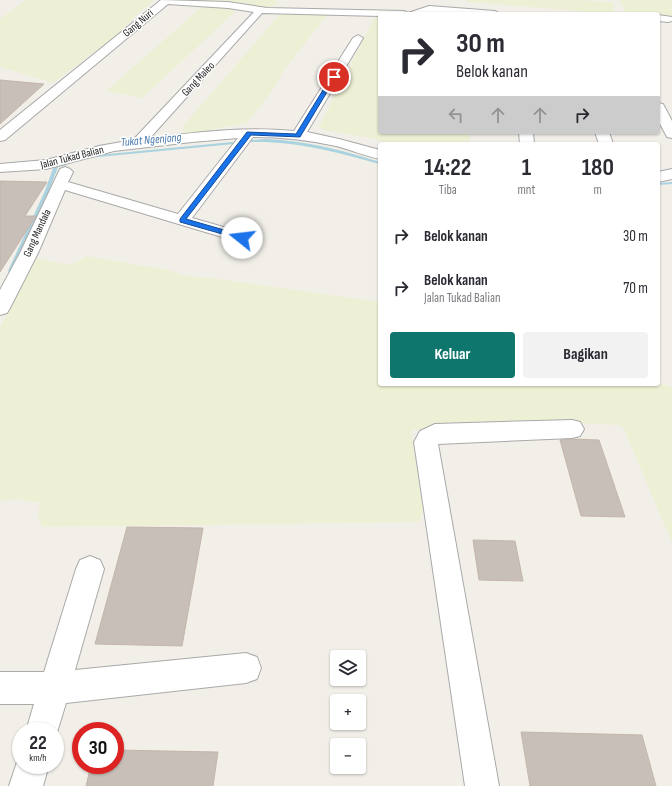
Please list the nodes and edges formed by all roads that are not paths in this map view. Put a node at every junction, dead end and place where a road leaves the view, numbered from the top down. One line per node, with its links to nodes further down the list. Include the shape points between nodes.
1 (287, 0): 2 (street)
2 (280, 11): 5 (street, Gang Nuri); 12 (street, Gang Nuri, via 165,1)
3 (419, 12): 4 (street, via 429,9)
4 (469, 12)
5 (378, 13)
6 (258, 14): 13 (street, Gang Maleo)
7 (358, 38): 11 (street)
8 (660, 111): 10 (street)
9 (249, 133): 11 (street, Jalan Tukad Balian); 13 (street, Jalan Tukad Balian); 20 (street)
10 (672, 134)
11 (298, 136): 14 (street, Jalan Tukad Balian, via 334,142)
12 (0, 137)
13 (137, 144): 15 (street, Jalan Tukad Balian, via 99,149)
14 (378, 154)
15 (71, 158): 16 (street, Jalan Tukad Balian, via 36,166); 19 (street, Gang Mandala)
16 (0, 168)
17 (672, 174): 18 (street)
18 (660, 177)
19 (60, 184): 20 (street); 22 (street, Gang Mandala, via 29,253)
20 (182, 220): 21 (street)
21 (242, 238)
22 (0, 308)
23 (572, 429): 31 (street, via 435,434 426,442)
24 (90, 569): 27 (street)
25 (246, 668): 27 (street)
26 (0, 688): 27 (street)
27 (56, 688): 28 (street)
28 (45, 722)
29 (29, 774): 30 (street)
30 (26, 786)
31 (482, 786)

